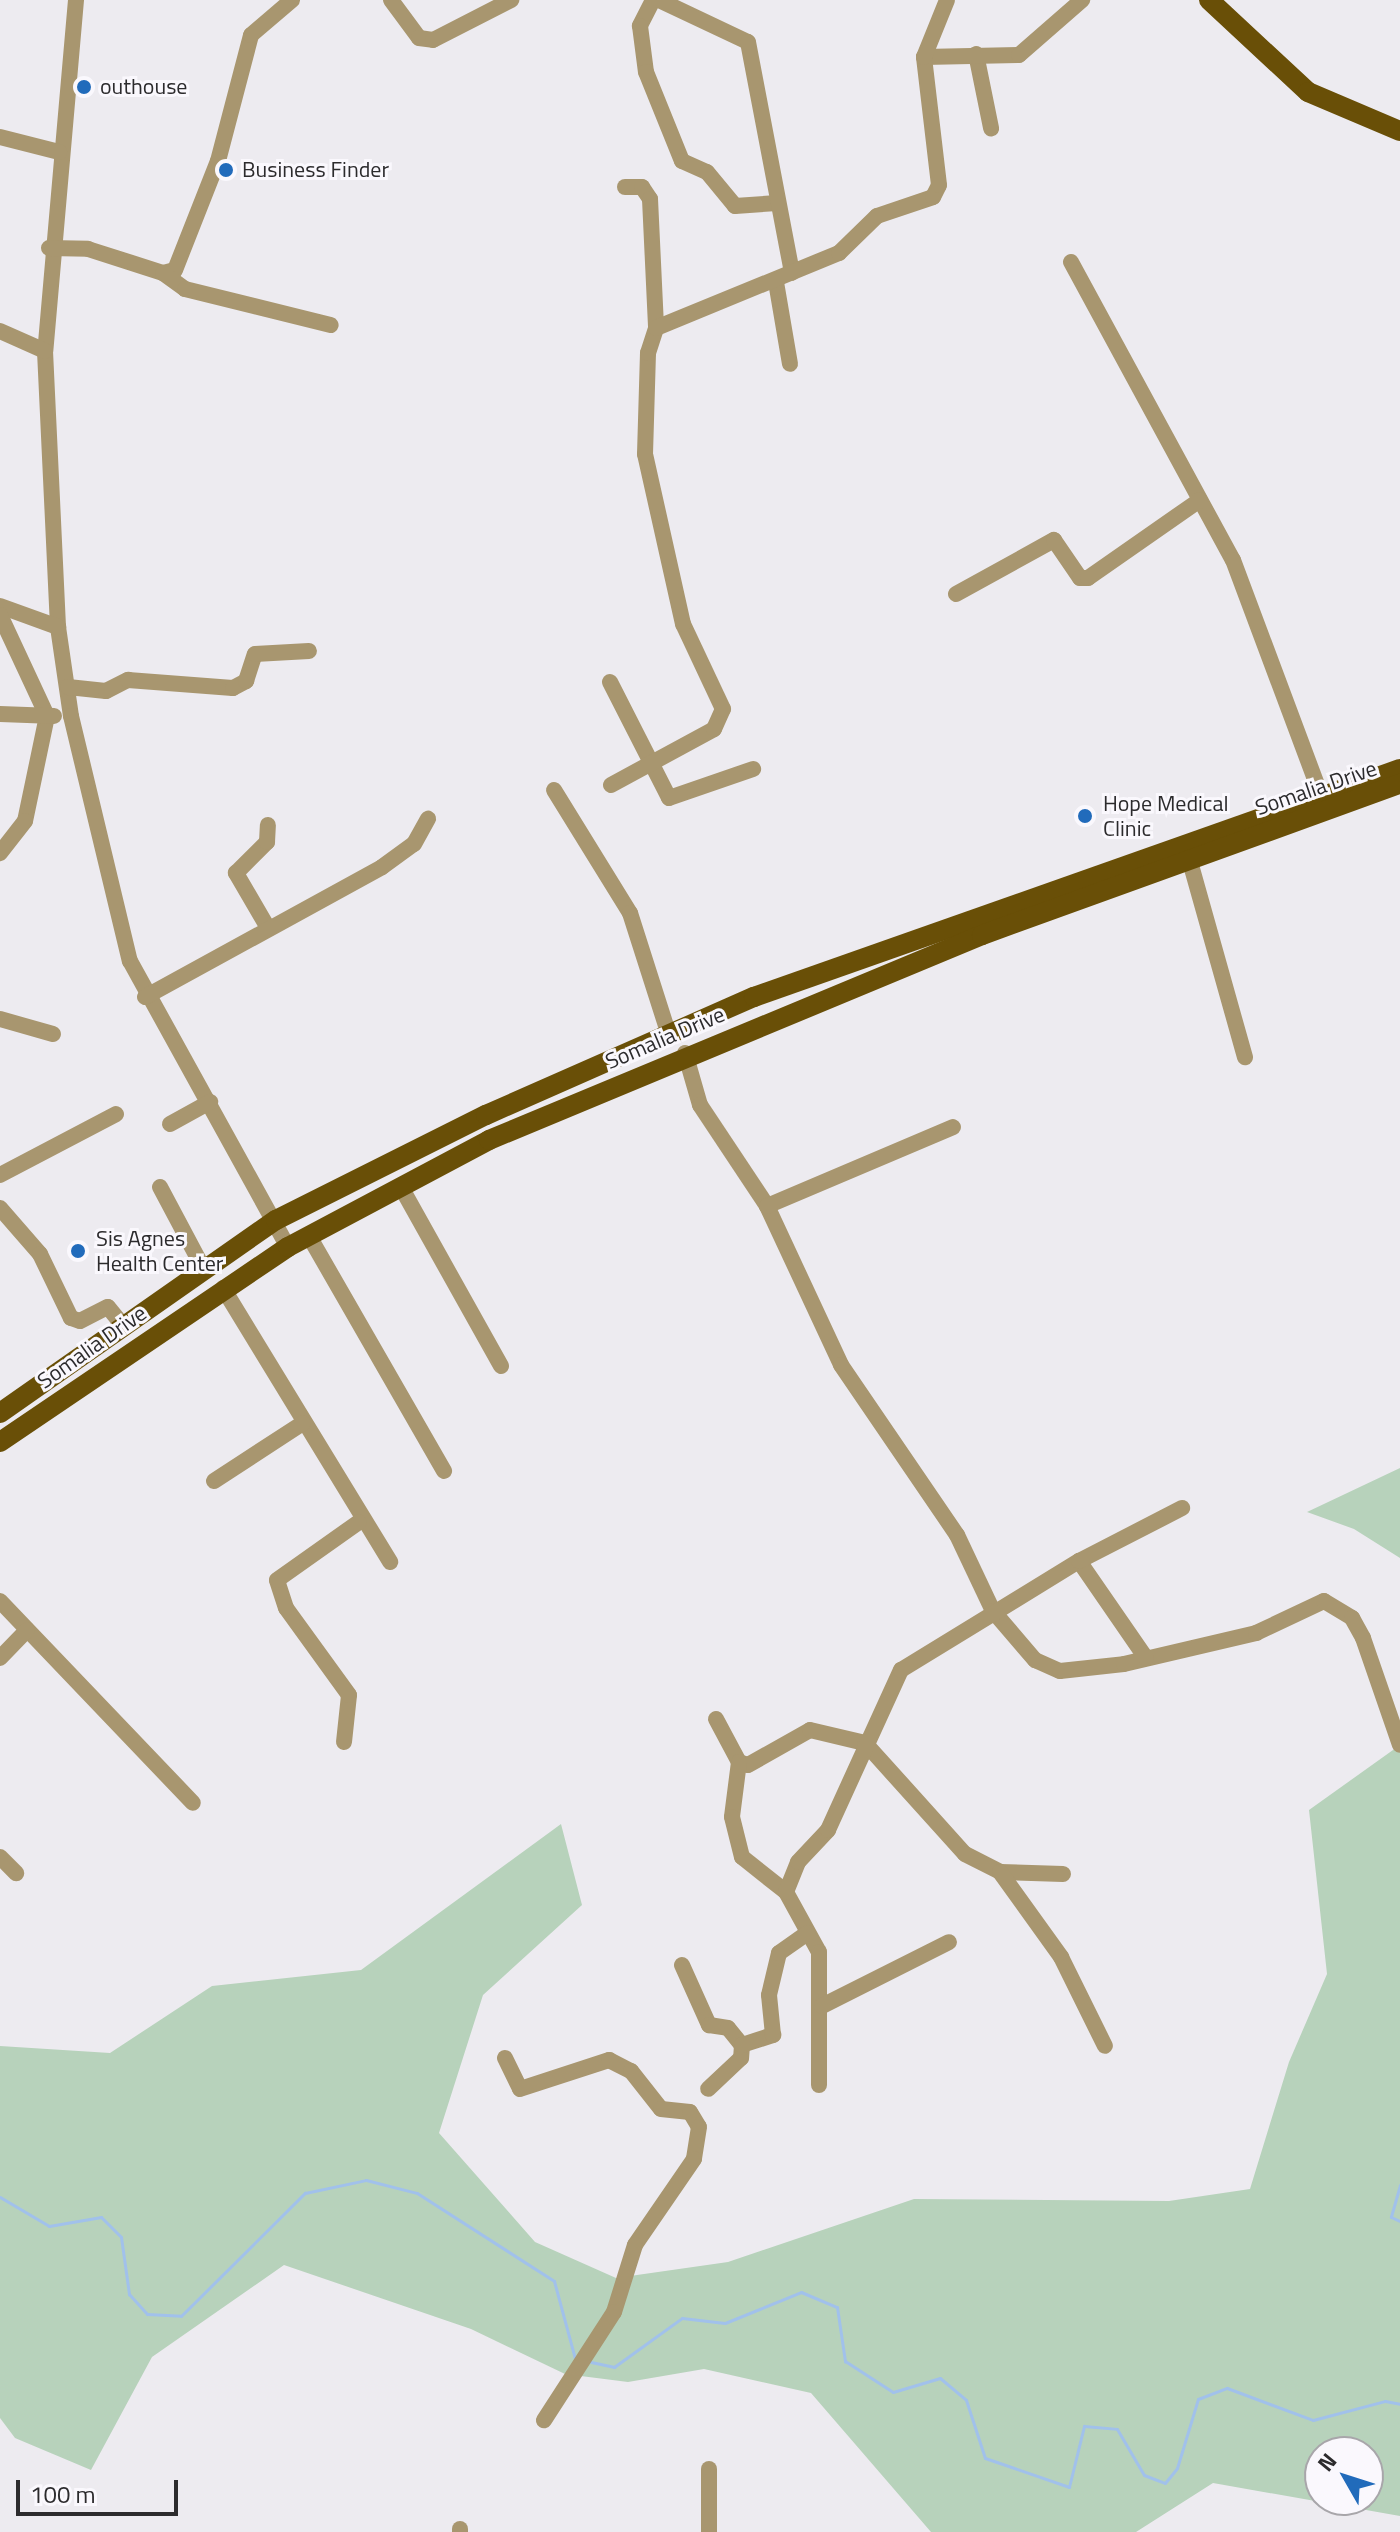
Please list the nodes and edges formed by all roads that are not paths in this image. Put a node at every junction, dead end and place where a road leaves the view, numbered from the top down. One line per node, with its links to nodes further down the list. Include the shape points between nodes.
1 (76, 0): 14 (street)
2 (292, 0): 19 (street, via 251,35 241,89 185,258)
3 (391, 0): 4 (street, via 419,38 433,40)
4 (511, 0)
5 (656, 0): 16 (street, via 748,42); 16 (street, via 640,26 646,72 682,161 707,172 735,206)
6 (947, 0): 10 (street)
7 (1082, 0): 9 (street, via 1019,55)
8 (1209, 0): 12 (main road, via 1308,92)
9 (976, 54): 10 (street); 11 (street)
10 (924, 57): 20 (street, via 937,192 877,216 839,253)
11 (991, 128)
12 (1400, 131)
13 (0, 137): 14 (street)
14 (59, 152): 17 (street)
15 (625, 187): 23 (street, via 642,187 650,199)
16 (777, 203): 20 (street)
17 (49, 248): 19 (street, via 88,249); 25 (street)
18 (1071, 262): 27 (street)
19 (163, 273): 22 (street, via 185,289)
20 (792, 273): 21 (street)
21 (776, 282): 23 (street); 26 (street)
22 (331, 325)
23 (656, 328): 38 (street, via 648,353 645,454 683,624 723,709 714,729)
24 (0, 331): 25 (street)
25 (45, 351): 31 (street)
26 (790, 364)
27 (1200, 500): 28 (street, via 1088,578 1080,578 1054,540); 44 (street, via 1264,633)
28 (956, 594)
29 (0, 606): 31 (street)
30 (0, 615): 36 (street)
31 (58, 627): 34 (street)
32 (309, 651): 34 (street, via 255,654 246,681 233,688 128,680 106,691)
33 (610, 682): 38 (street)
34 (68, 687): 37 (street)
35 (0, 714): 36 (street)
36 (47, 716): 37 (street); 47 (street, via 29,807)
37 (71, 716): 50 (street, via 112,896)
38 (651, 764): 39 (street, via 674,800); 42 (street)
39 (753, 769)
40 (1400, 769): 44 (main road, Somalia Drive)
41 (1400, 784): 48 (main road, Somalia Drive)
42 (611, 785)
43 (554, 790): 52 (street, via 630,913)
44 (1321, 795): 52 (main road, Somalia Drive)
45 (428, 819): 49 (street, via 414,844 393,860)
46 (268, 825): 49 (street, via 267,842 236,873)
47 (0, 853)
48 (1189, 858): 54 (main road, Somalia Drive); 55 (street)
49 (268, 928): 50 (street)
50 (145, 997): 56 (street)
51 (0, 1019): 53 (street)
52 (668, 1032): 65 (main road, Somalia Drive)
53 (53, 1034)
54 (685, 1053): 62 (main road, Somalia Drive); 63 (street, via 700,1105)
55 (1245, 1057)
56 (210, 1102): 58 (street); 65 (street)
57 (116, 1114): 60 (street)
58 (170, 1124)
59 (953, 1127): 63 (street)
60 (0, 1175)
61 (160, 1187): 68 (street)
62 (401, 1187): 66 (main road, Somalia Drive); 71 (street)
63 (767, 1206): 82 (street, via 841,1365 957,1535)
64 (0, 1208): 70 (street, via 40,1254 71,1318 80,1321 108,1307)
65 (276, 1220): 67 (street); 68 (main road, Somalia Drive)
66 (309, 1236): 67 (main road, Somalia Drive); 75 (street)
67 (288, 1247): 69 (main road, Somalia Drive)
68 (203, 1268): 70 (main road, Somalia Drive)
69 (223, 1288): 73 (street); 74 (main road, Somalia Drive)
70 (122, 1324): 72 (main road, Somalia Drive)
71 (501, 1366)
72 (4, 1404)
73 (303, 1423): 76 (street); 78 (street)
74 (0, 1442)
75 (444, 1471)
76 (214, 1481)
77 (1182, 1508): 79 (street)
78 (359, 1522): 80 (street); 87 (street, via 277,1580 286,1608 349,1695)
79 (1079, 1561): 82 (street); 85 (street)
80 (390, 1562)
81 (0, 1601): 83 (street)
82 (993, 1611): 85 (street, via 1035,1660 1060,1671); 88 (street, via 901,1670)
83 (27, 1630): 84 (street); 91 (street)
84 (0, 1658)
85 (1146, 1658): 89 (street, via 1256,1633 1324,1601 1336,1604 1352,1618 1383,1681)
86 (716, 1719): 90 (street)
87 (344, 1742)
88 (865, 1743): 90 (street, via 810,1730 748,1765); 93 (street, via 965,1854); 96 (street, via 828,1830 798,1862)
89 (1400, 1745)
90 (739, 1762): 96 (street, via 732,1817 742,1857)
91 (193, 1803)
92 (0, 1857): 94 (street)
93 (1000, 1872): 95 (street); 102 (street, via 1061,1957)
94 (16, 1873)
95 (1063, 1874)
96 (786, 1892): 97 (street)
97 (808, 1933): 100 (street, via 819,1952); 101 (street, via 779,1953 769,1995 773,2035)
98 (949, 1942): 100 (street)
99 (682, 1965): 101 (street, via 709,2025 728,2028)
100 (822, 2006): 104 (street)
101 (742, 2045): 105 (street, via 741,2058)
102 (1105, 2046)
103 (505, 2058): 106 (street, via 520,2089 609,2060 631,2071 661,2109 690,2112 698,2122 694,2159 635,2245 614,2312)
104 (819, 2085)
105 (708, 2089)
106 (544, 2420)
107 (709, 2469): 108 (street)
108 (709, 2532)

